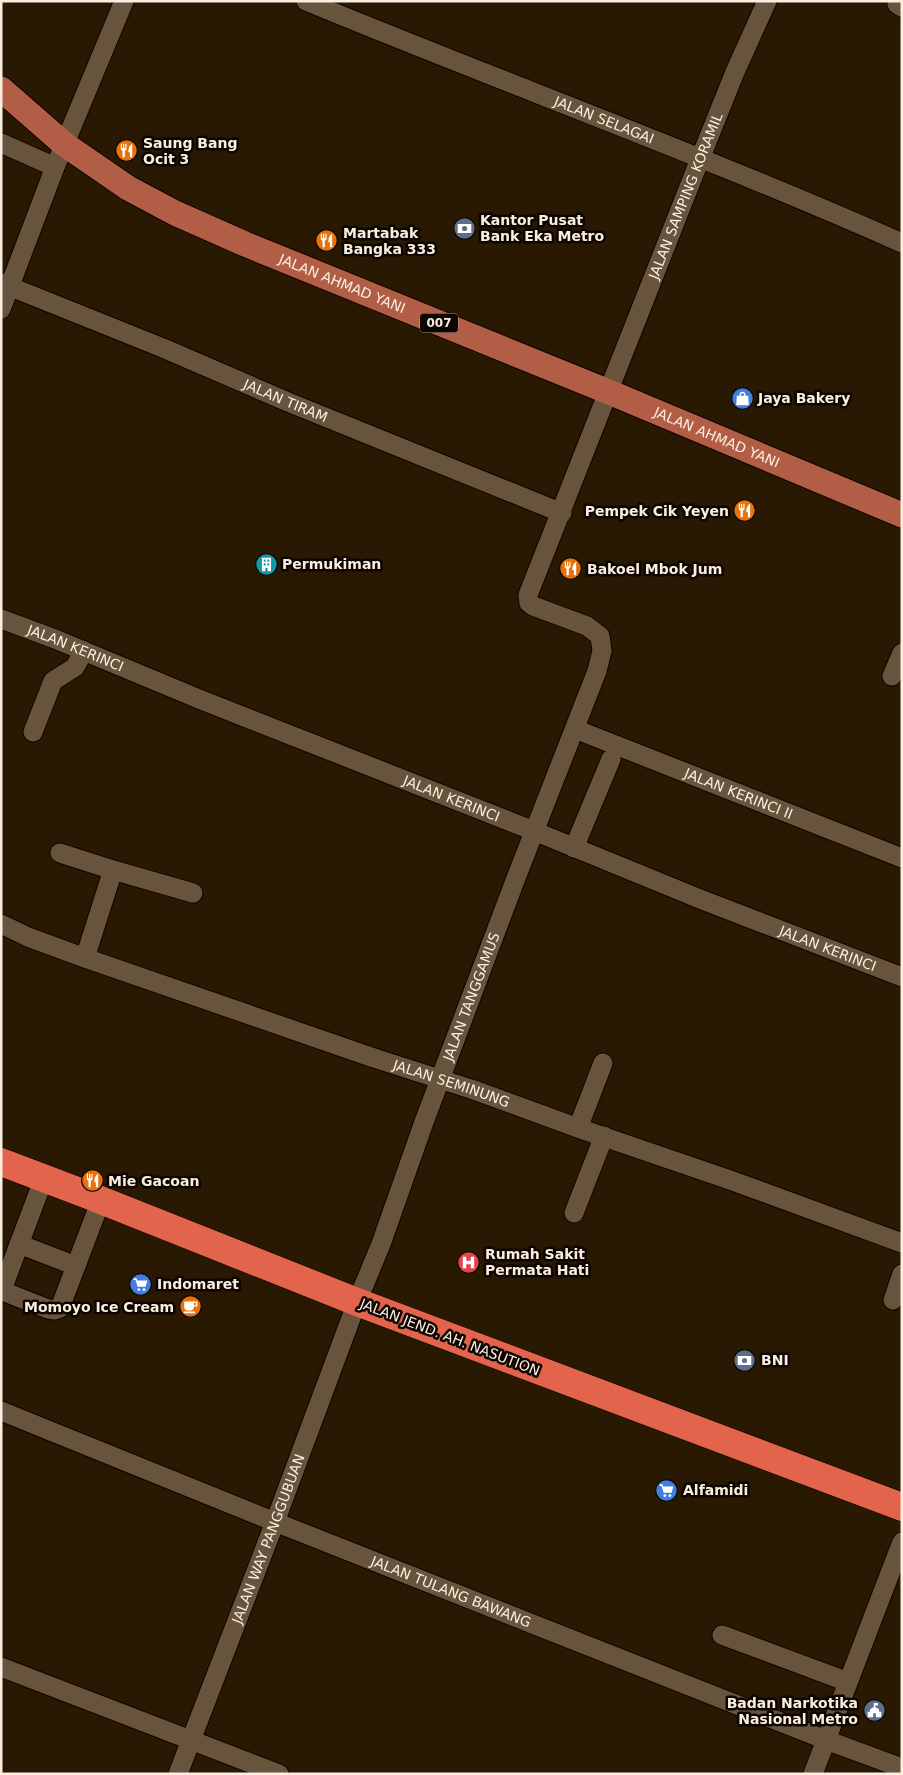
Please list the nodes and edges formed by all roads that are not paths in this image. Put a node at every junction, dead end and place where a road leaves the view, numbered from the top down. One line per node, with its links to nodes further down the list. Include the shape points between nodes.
1 (124, 1): 6 (street)
2 (306, 1): 7 (street, JALAN SELAGAI)
3 (767, 1): 7 (street, JALAN SAMPING KORAMIL)
4 (1, 89): 6 (main road, JALAN AHMAD YANI / 007)
5 (1, 143): 6 (street)
6 (59, 155): 9 (street); 11 (main road, JALAN AHMAD YANI / 007, via 174,213 262,251)
7 (700, 159): 8 (street, JALAN SELAGAI); 11 (street, JALAN SAMPING KORAMIL)
8 (902, 243)
9 (5, 285): 10 (street); 12 (street, JALAN TIRAM)
10 (1, 308)
11 (609, 392): 12 (street, JALAN SAMPING KORAMIL); 13 (main road, JALAN AHMAD YANI / 007)
12 (562, 513): 18 (street, JALAN TANGGAMUS, via 528,598 533,606 586,626 600,636 602,651 597,671)
13 (902, 515)
14 (1, 619): 15 (street, JALAN KERINCI)
15 (84, 651): 19 (street, via 75,667 54,681); 21 (street, JALAN KERINCI)
16 (902, 653): 17 (street)
17 (892, 676)
18 (575, 730): 21 (street, JALAN TANGGAMUS); 24 (street, JALAN KERINCI II)
19 (33, 732)
20 (611, 760): 22 (street)
21 (534, 831): 22 (street, JALAN KERINCI); 31 (street, JALAN TANGGAMUS)
22 (574, 848): 29 (street, JALAN KERINCI)
23 (60, 853): 25 (street)
24 (902, 858)
25 (113, 870): 26 (street); 28 (street)
26 (193, 894)
27 (1, 924): 28 (street, JALAN SEMINUNG)
28 (85, 958): 31 (street, JALAN SEMINUNG)
29 (902, 978)
30 (603, 1063): 32 (street)
31 (442, 1079): 32 (street, JALAN SEMINUNG); 43 (street, JALAN TANGGAMUS)
32 (578, 1128): 33 (street, JALAN SEMINUNG)
33 (604, 1136): 37 (street); 38 (street, JALAN SEMINUNG)
34 (1, 1162): 35 (highway, JALAN JEND. AH. NASUTION)
35 (44, 1178): 36 (highway, JALAN JEND. AH. NASUTION); 39 (street)
36 (101, 1200): 40 (street); 43 (highway, JALAN JEND. AH. NASUTION)
37 (574, 1213)
38 (902, 1242)
39 (19, 1244): 40 (street); 40 (street, via 4,1290 48,1309 60,1308)
40 (76, 1266)
41 (902, 1274): 42 (street)
42 (893, 1300)
43 (357, 1302): 45 (highway, JALAN JEND. AH. NASUTION); 46 (street, JALAN WAY PANGGUBUAN)
44 (1, 1411): 46 (street, JALAN TULANG BAWANG)
45 (902, 1507)
46 (275, 1522): 51 (street, JALAN WAY PANGGUBUAN); 52 (street, JALAN TULANG BAWANG)
47 (902, 1542): 50 (street)
48 (722, 1635): 50 (street)
49 (1, 1666): 51 (street)
50 (848, 1682): 52 (street)
51 (190, 1739): 54 (street, JALAN WAY PANGGUBUAN); 55 (street)
52 (826, 1740): 53 (street, JALAN TULANG BAWANG); 56 (street)
53 (902, 1768)
54 (178, 1774)
55 (279, 1774)
56 (813, 1774)

